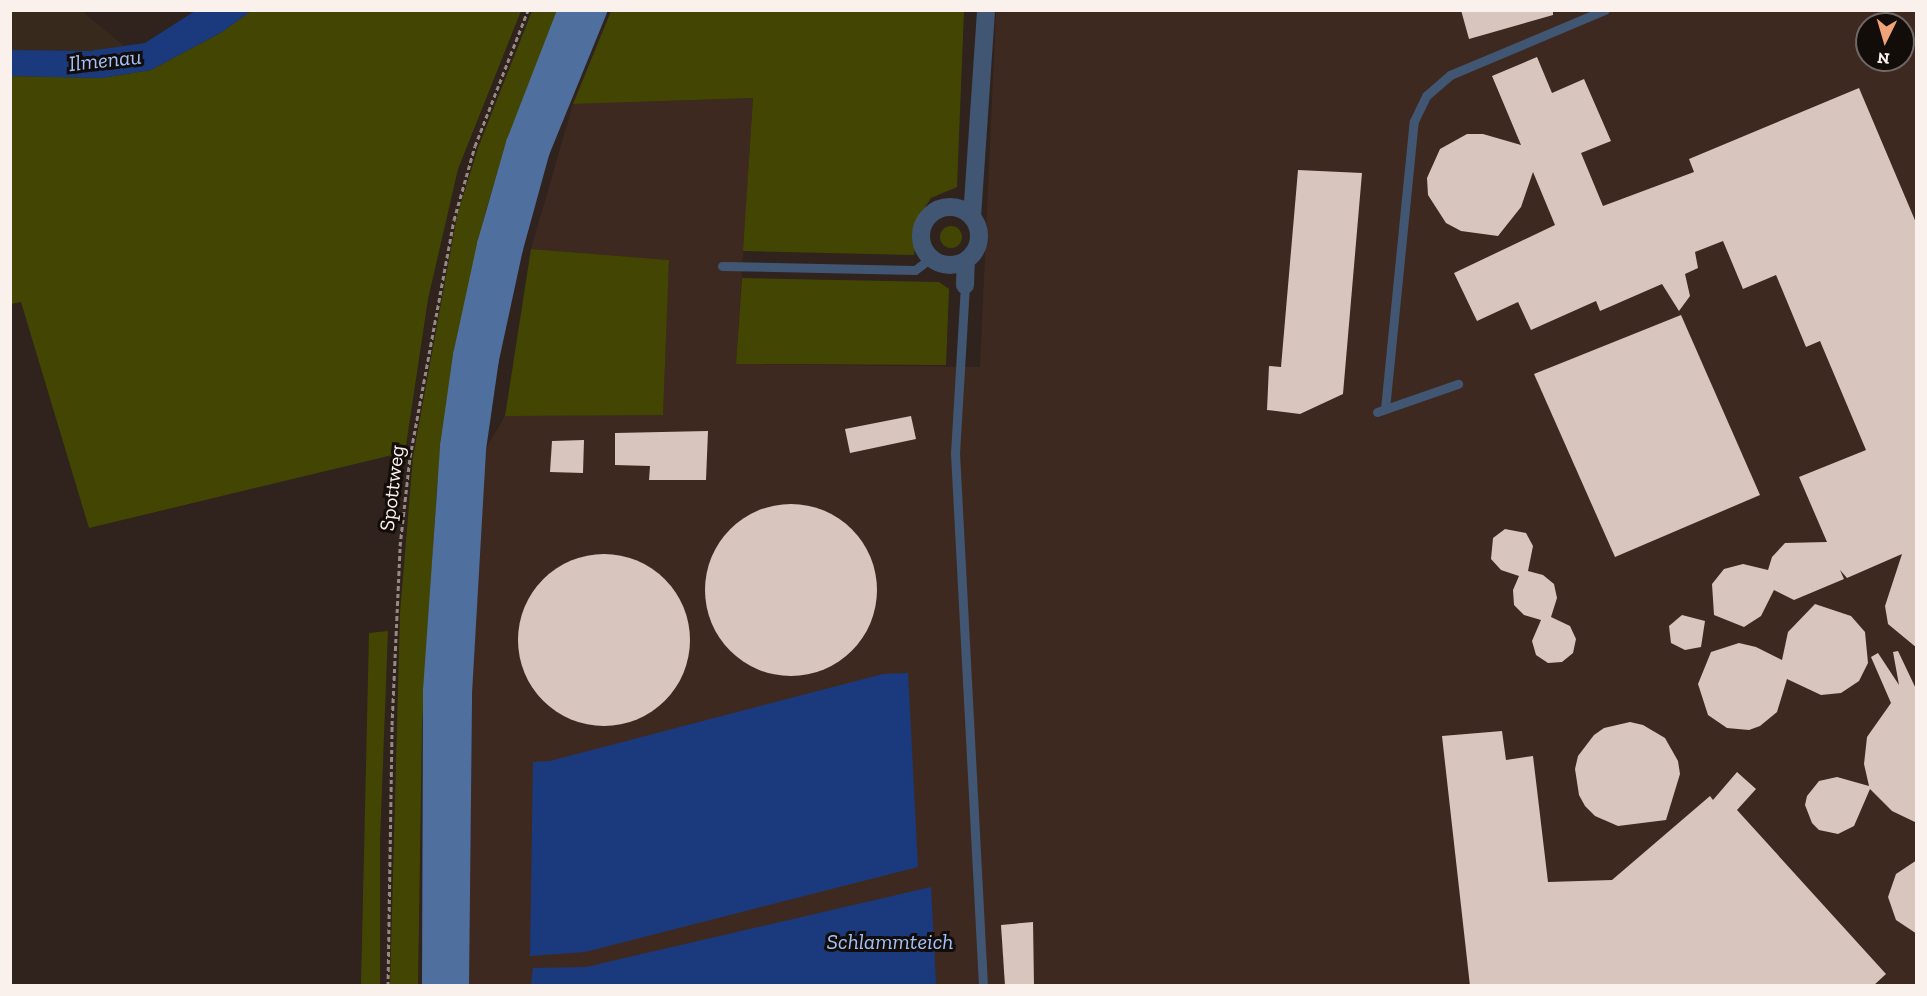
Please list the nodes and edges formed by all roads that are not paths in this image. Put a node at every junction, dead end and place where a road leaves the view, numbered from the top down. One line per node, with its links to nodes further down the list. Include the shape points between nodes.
1 (571, 10): 11 (main road, via 519,144 490,245 466,356 453,447 436,691)
2 (594, 10): 12 (main road, via 537,150 513,237 486,359 473,449 459,693)
3 (986, 10): 5 (street)
4 (1605, 10): 10 (lane, via 1450,75 1426,96 1414,121 1381,411)
5 (972, 218): 6 (street, via 951,208 927,219 921,236); 7 (street, via 979,240)
6 (931, 258): 7 (street, via 947,265); 8 (lane, via 915,270)
7 (966, 261): 9 (street)
8 (722, 266)
9 (965, 285): 13 (lane, via 955,453)
10 (1458, 384)
11 (435, 986)
12 (456, 986)
13 (983, 986)

